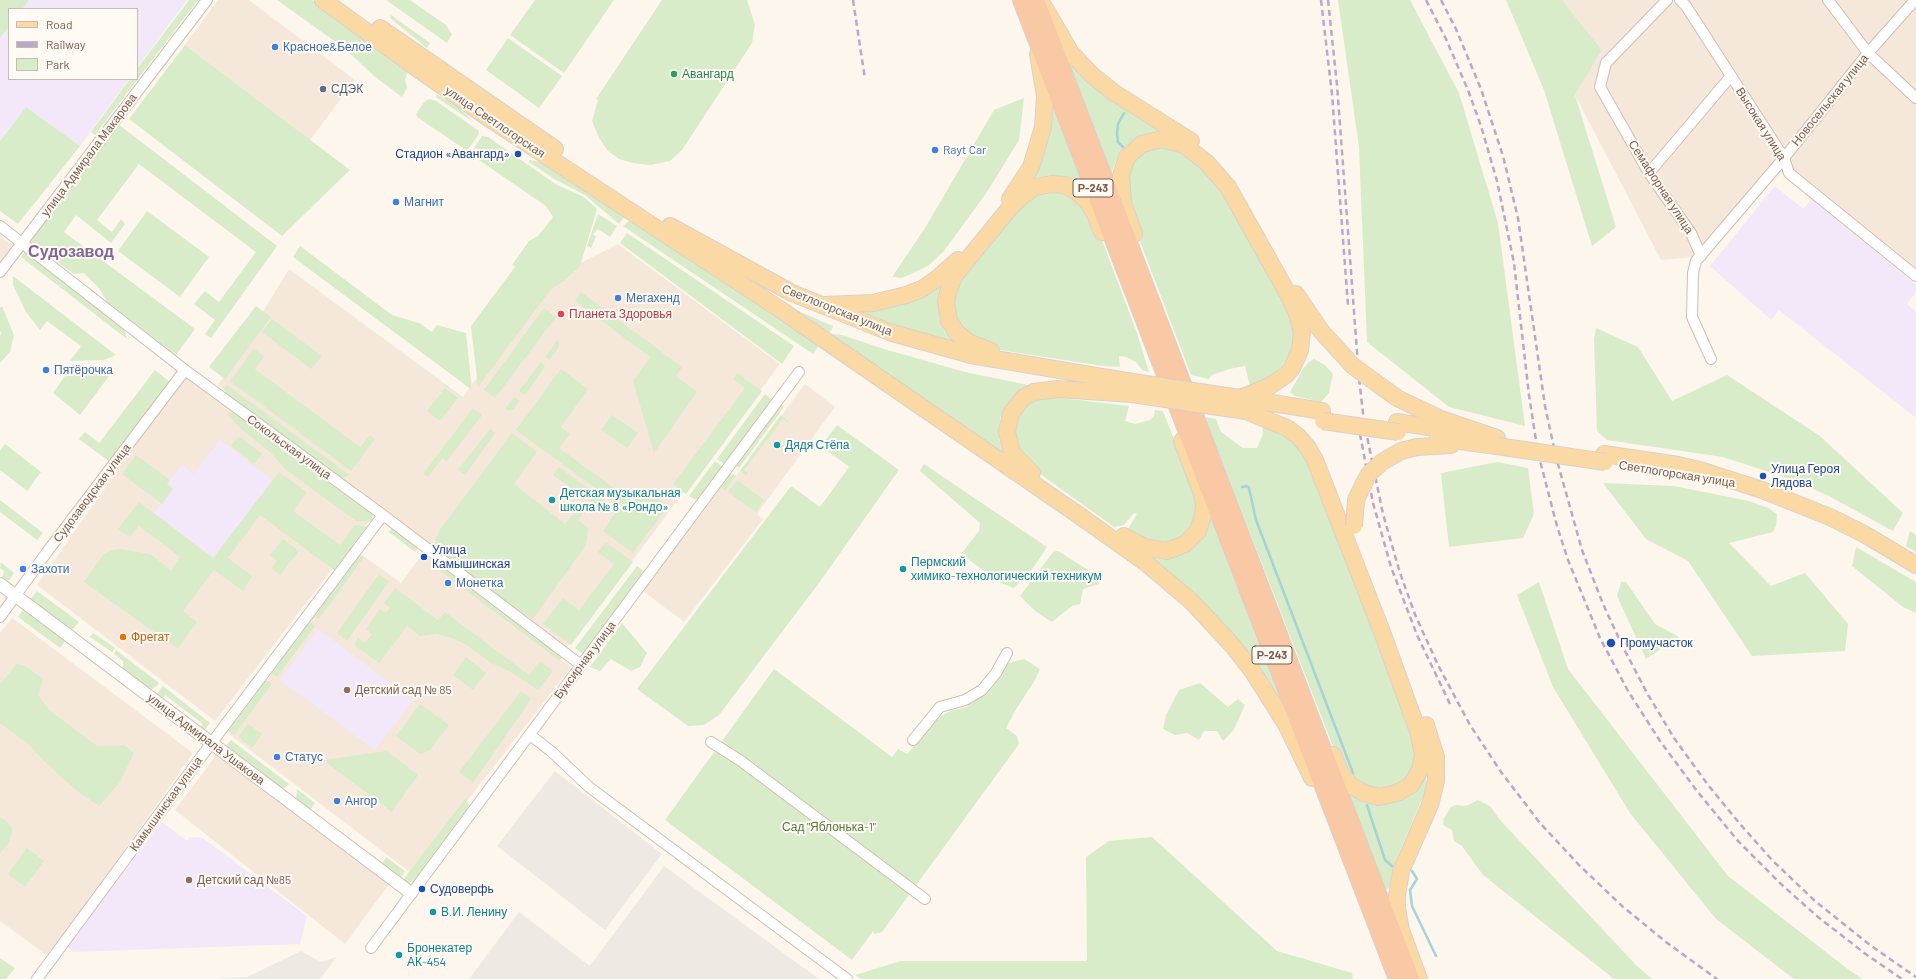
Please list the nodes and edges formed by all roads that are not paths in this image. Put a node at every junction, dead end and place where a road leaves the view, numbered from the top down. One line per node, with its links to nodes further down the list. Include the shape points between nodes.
1 (207, 0): 20 (street, улица Адмирала Макарова)
2 (323, 0): 19 (main road, улица Светлогорская, via 486,117)
3 (340, 0): 16 (main road, улица Светлогорская)
4 (1021, 0): 11 (highway, Р-243)
5 (1036, 0): 24 (highway, Р-243)
6 (1040, 0): 34 (main road, bridge, via 1066,46 1083,67 1113,92 1190,140 1218,165 1240,194 1292,287 1322,331 1353,366 1397,398)
7 (1667, 0): 17 (street, Семафорная улица, via 1606,63 1600,87)
8 (1680, 0): 13 (street, Высокая улица)
9 (1828, 0): 12 (street)
10 (1914, 0): 12 (street, Новосельская улица)
11 (1034, 34): 25 (main road, via 1045,96 1043,127 1031,166 1010,199 956,262 922,289 873,303); 26 (highway, Р-243)
12 (1868, 53): 14 (street); 15 (street, Новосельская улица)
13 (1731, 76): 15 (street, Высокая улица); 17 (street)
14 (1916, 98)
15 (1784, 158): 21 (street, Новосельская улица); 23 (street, Высокая улица, via 1790,173)
16 (576, 164): 25 (main road, Светлогорская улица, via 678,232)
17 (1649, 173): 21 (street, Семафорная улица, via 1691,233)
18 (0, 226): 20 (street, Сокольская улица)
19 (670, 239): 32 (main road, Светлогорская улица, via 762,291 816,316 887,342 1008,373); 49 (main road, via 778,308 1080,516 1146,563 1192,602 1233,646 1253,672 1287,726 1304,759 1348,870)
20 (22, 243): 22 (street, улица Адмирала Макарова); 28 (street, Сокольская улица)
21 (1701, 256): 27 (street, via 1693,273 1692,317)
22 (0, 272)
23 (1916, 276)
24 (1152, 303): 33 (main road, via 1123,203 1120,183 1124,164 1131,152 1142,144 1162,139 1178,142 1192,150 1222,179 1251,225 1300,320 1302,342 1292,368 1286,375); 40 (highway, Р-243)
25 (818, 305): 30 (main road, Светлогорская улица, via 932,345 1011,363)
26 (1151, 341): 30 (main road, via 1126,296 1100,224 1087,201 1065,186 1052,184 1035,188 1008,210 955,276 947,294 947,314 957,333 979,347); 31 (highway, Р-243)
27 (1711, 359)
28 (185, 370): 35 (street, Сокольская улица); 38 (street, Судозаводская улица)
29 (799, 372): 42 (street, Буксирная улица)
30 (1082, 374): 32 (main road, Светлогорская улица)
31 (1165, 376): 32 (main road, via 1181,439 1204,505 1204,515 1198,531 1185,544 1167,551 1144,547 1123,536 1034,474 1018,461 1008,443 1007,432 1012,413 1024,398 1034,392); 49 (highway, Р-243)
32 (1129, 388): 33 (main road, bridge)
33 (1243, 404): 34 (main road, bridge); 40 (main road, via 1287,428 1303,442 1315,460 1419,734 1422,762 1411,785 1397,793 1379,797 1357,790 1344,779 1321,722)
34 (1497, 442): 36 (main road, Светлогорская улица, via 1605,458 1678,465 1703,471 1788,499 1830,517); 56 (main road, bridge, via 1431,446 1401,451 1382,462 1369,474 1354,510 1355,542 1430,734 1436,757 1434,792 1405,859 1397,896 1401,930)
35 (383, 515): 42 (street, Сокольская улица); 45 (street, Камышинская улица)
36 (1916, 565)
37 (0, 584): 38 (street, улица Адмирала Ушакова)
38 (15, 595): 39 (street, Судозаводская улица); 45 (street, улица Адмирала Ушакова)
39 (0, 617)
40 (1278, 632): 51 (highway, Р-243)
41 (1007, 653): 44 (street, via 996,673 982,690 965,700 940,707)
42 (581, 665): 43 (street, Буксирная улица)
43 (530, 735): 47 (street, Буксирная улица); 53 (street, via 552,752 588,787)
44 (913, 740)
45 (212, 742): 47 (street, улица Адмирала Ушакова); 52 (street, Камышинская улица)
46 (711, 742): 48 (street, via 741,761)
47 (411, 894): 50 (street, Буксирная улица)
48 (925, 899)
49 (1379, 933): 54 (highway, Р-243)
50 (371, 948)
51 (1399, 949): 55 (highway, Р-243); 56 (main road)
52 (37, 979)
53 (847, 979)
54 (1397, 979)
55 (1411, 979)
56 (1418, 979)

